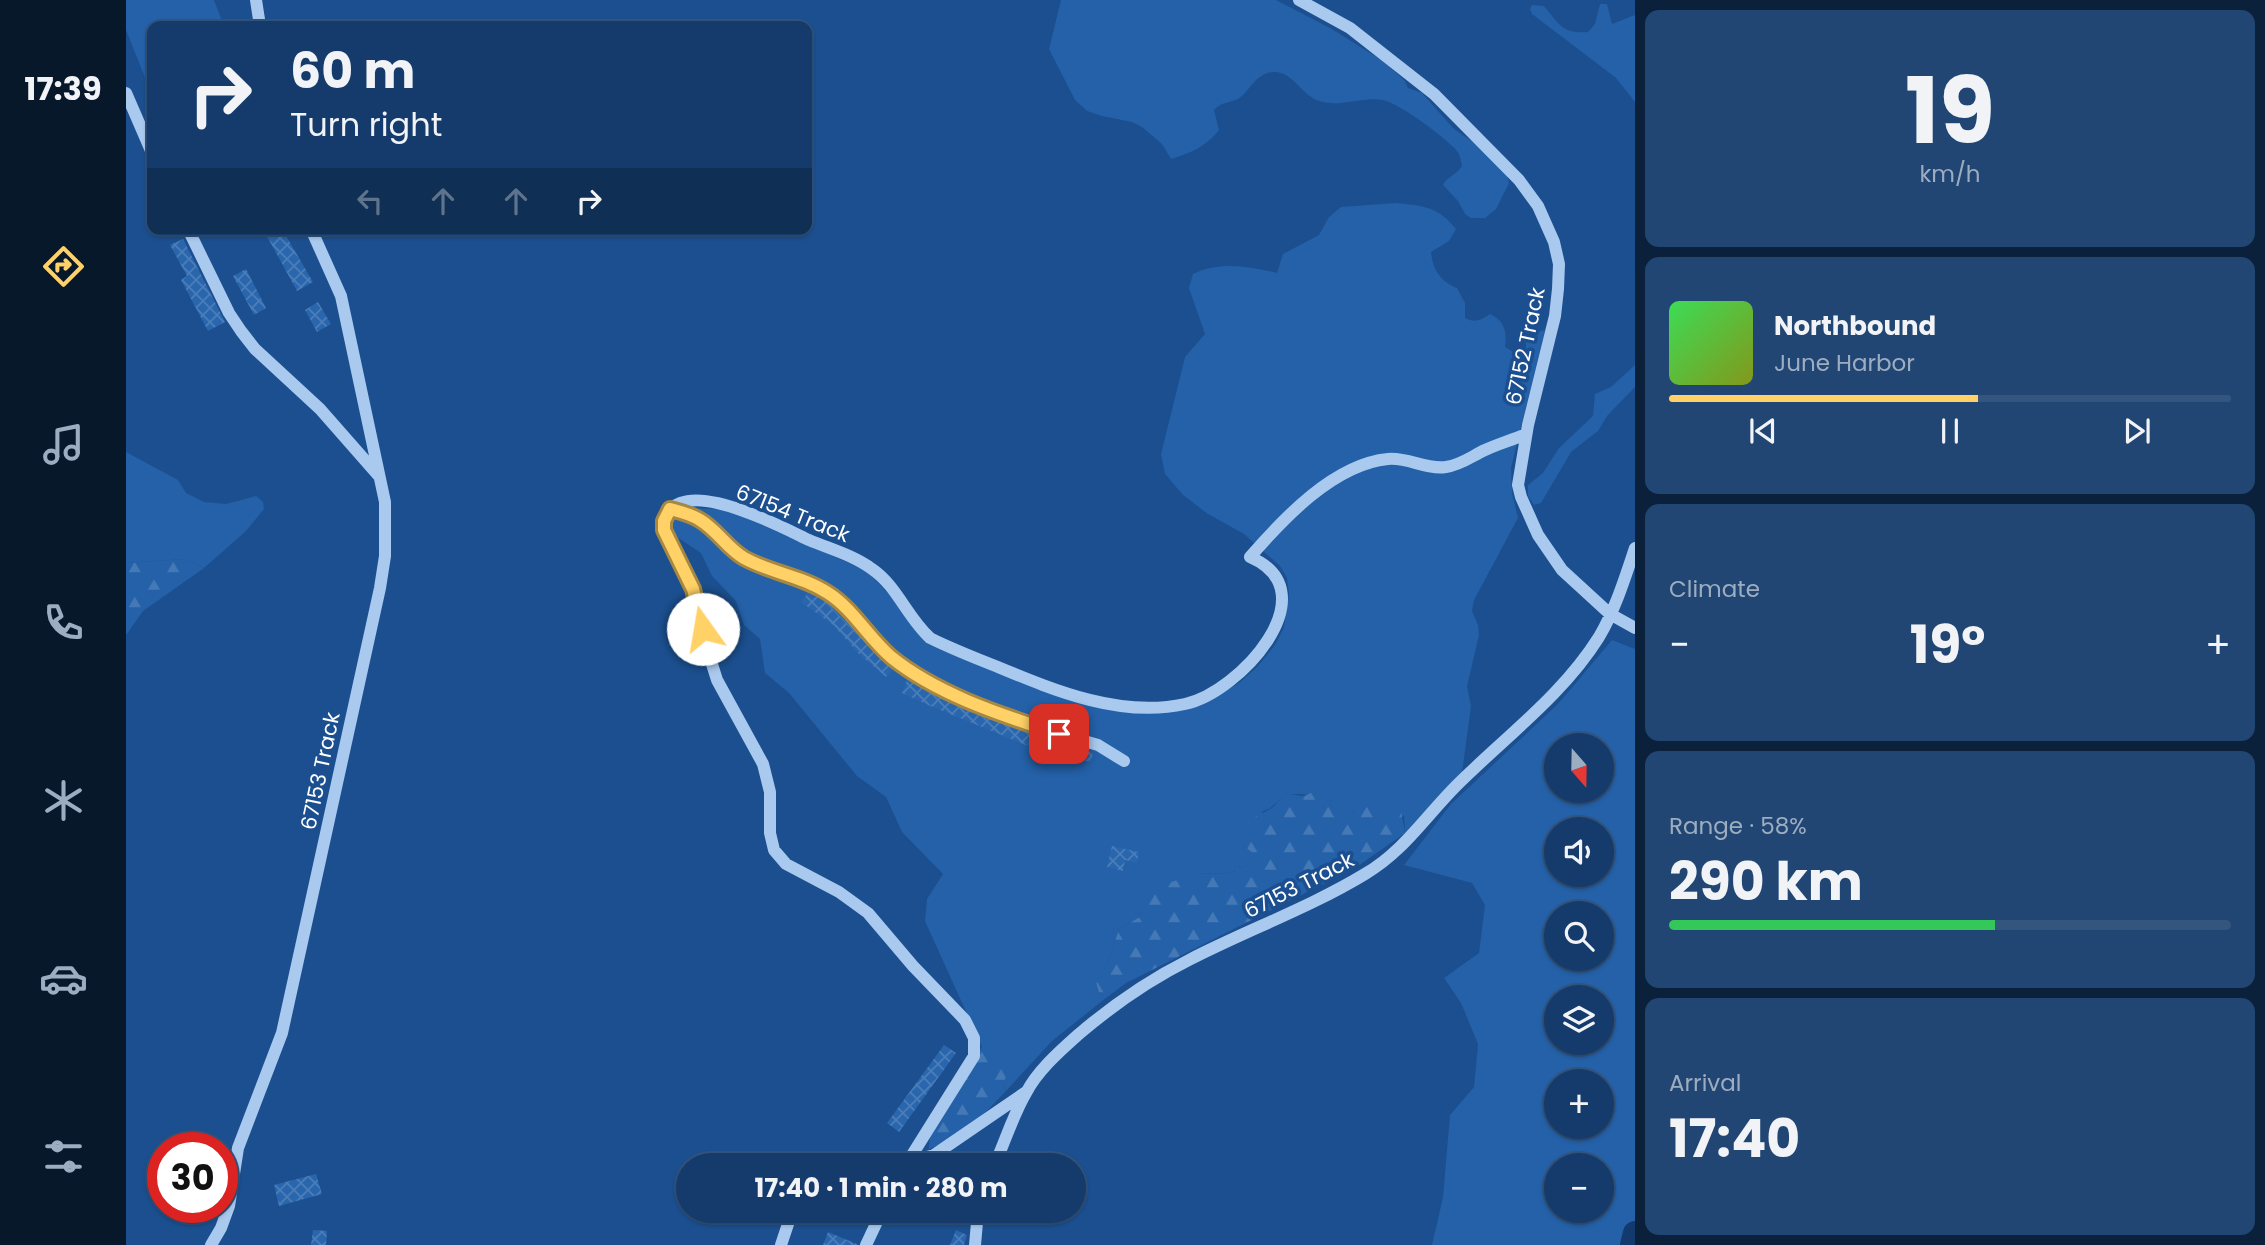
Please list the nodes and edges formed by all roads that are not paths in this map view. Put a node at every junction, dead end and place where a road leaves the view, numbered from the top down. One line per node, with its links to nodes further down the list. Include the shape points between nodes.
1 (256, 0): 3 (street)
2 (1299, 0): 8 (street, 67152 Track, via 1350,28 1426,88 1519,180 1538,205 1554,242 1558,289)
3 (259, 21)
4 (126, 93): 5 (street)
5 (147, 141)
6 (191, 235): 9 (street, via 229,313 255,349 320,409)
7 (314, 235): 9 (street, 67153 Track, via 341,296)
8 (1526, 435): 10 (street, 67154 Track, via 1445,467 1399,458 1367,463 1318,491 1250,557 1271,570 1280,590 1279,615 1260,652 1244,671 1209,696 1170,706 1080,698 1052,689 930,638 897,593 872,569 740,509 702,500); 12 (street, 67152 Track, via 1518,485 1538,535 1562,570)
9 (378, 475): 22 (street, 67153 Track, via 386,528 380,589 282,1033 239,1148 229,1206)
10 (670, 509): 14 (street, via 701,521 743,557 829,593 912,673 1033,726 1098,744); 16 (street, via 664,530 697,601 717,680 763,764 774,850 792,868 868,913 965,1020 974,1038 974,1056)
11 (1635, 548): 12 (street, 67153 Track)
12 (1610, 614): 13 (street, 67152 Track); 15 (street, 67153 Track, via 1599,636 1532,717 1455,787 1400,848 1368,873 1190,959 1123,999 1059,1052)
13 (1635, 628)
14 (1124, 761)
15 (1026, 1092): 17 (street); 18 (street, 67153 Track)
16 (919, 1153)
17 (929, 1153)
18 (1000, 1153)
19 (790, 1223): 23 (street)
20 (876, 1223): 24 (street)
21 (977, 1223): 25 (street)
22 (211, 1245)
23 (780, 1245)
24 (866, 1245)
25 (975, 1245)

